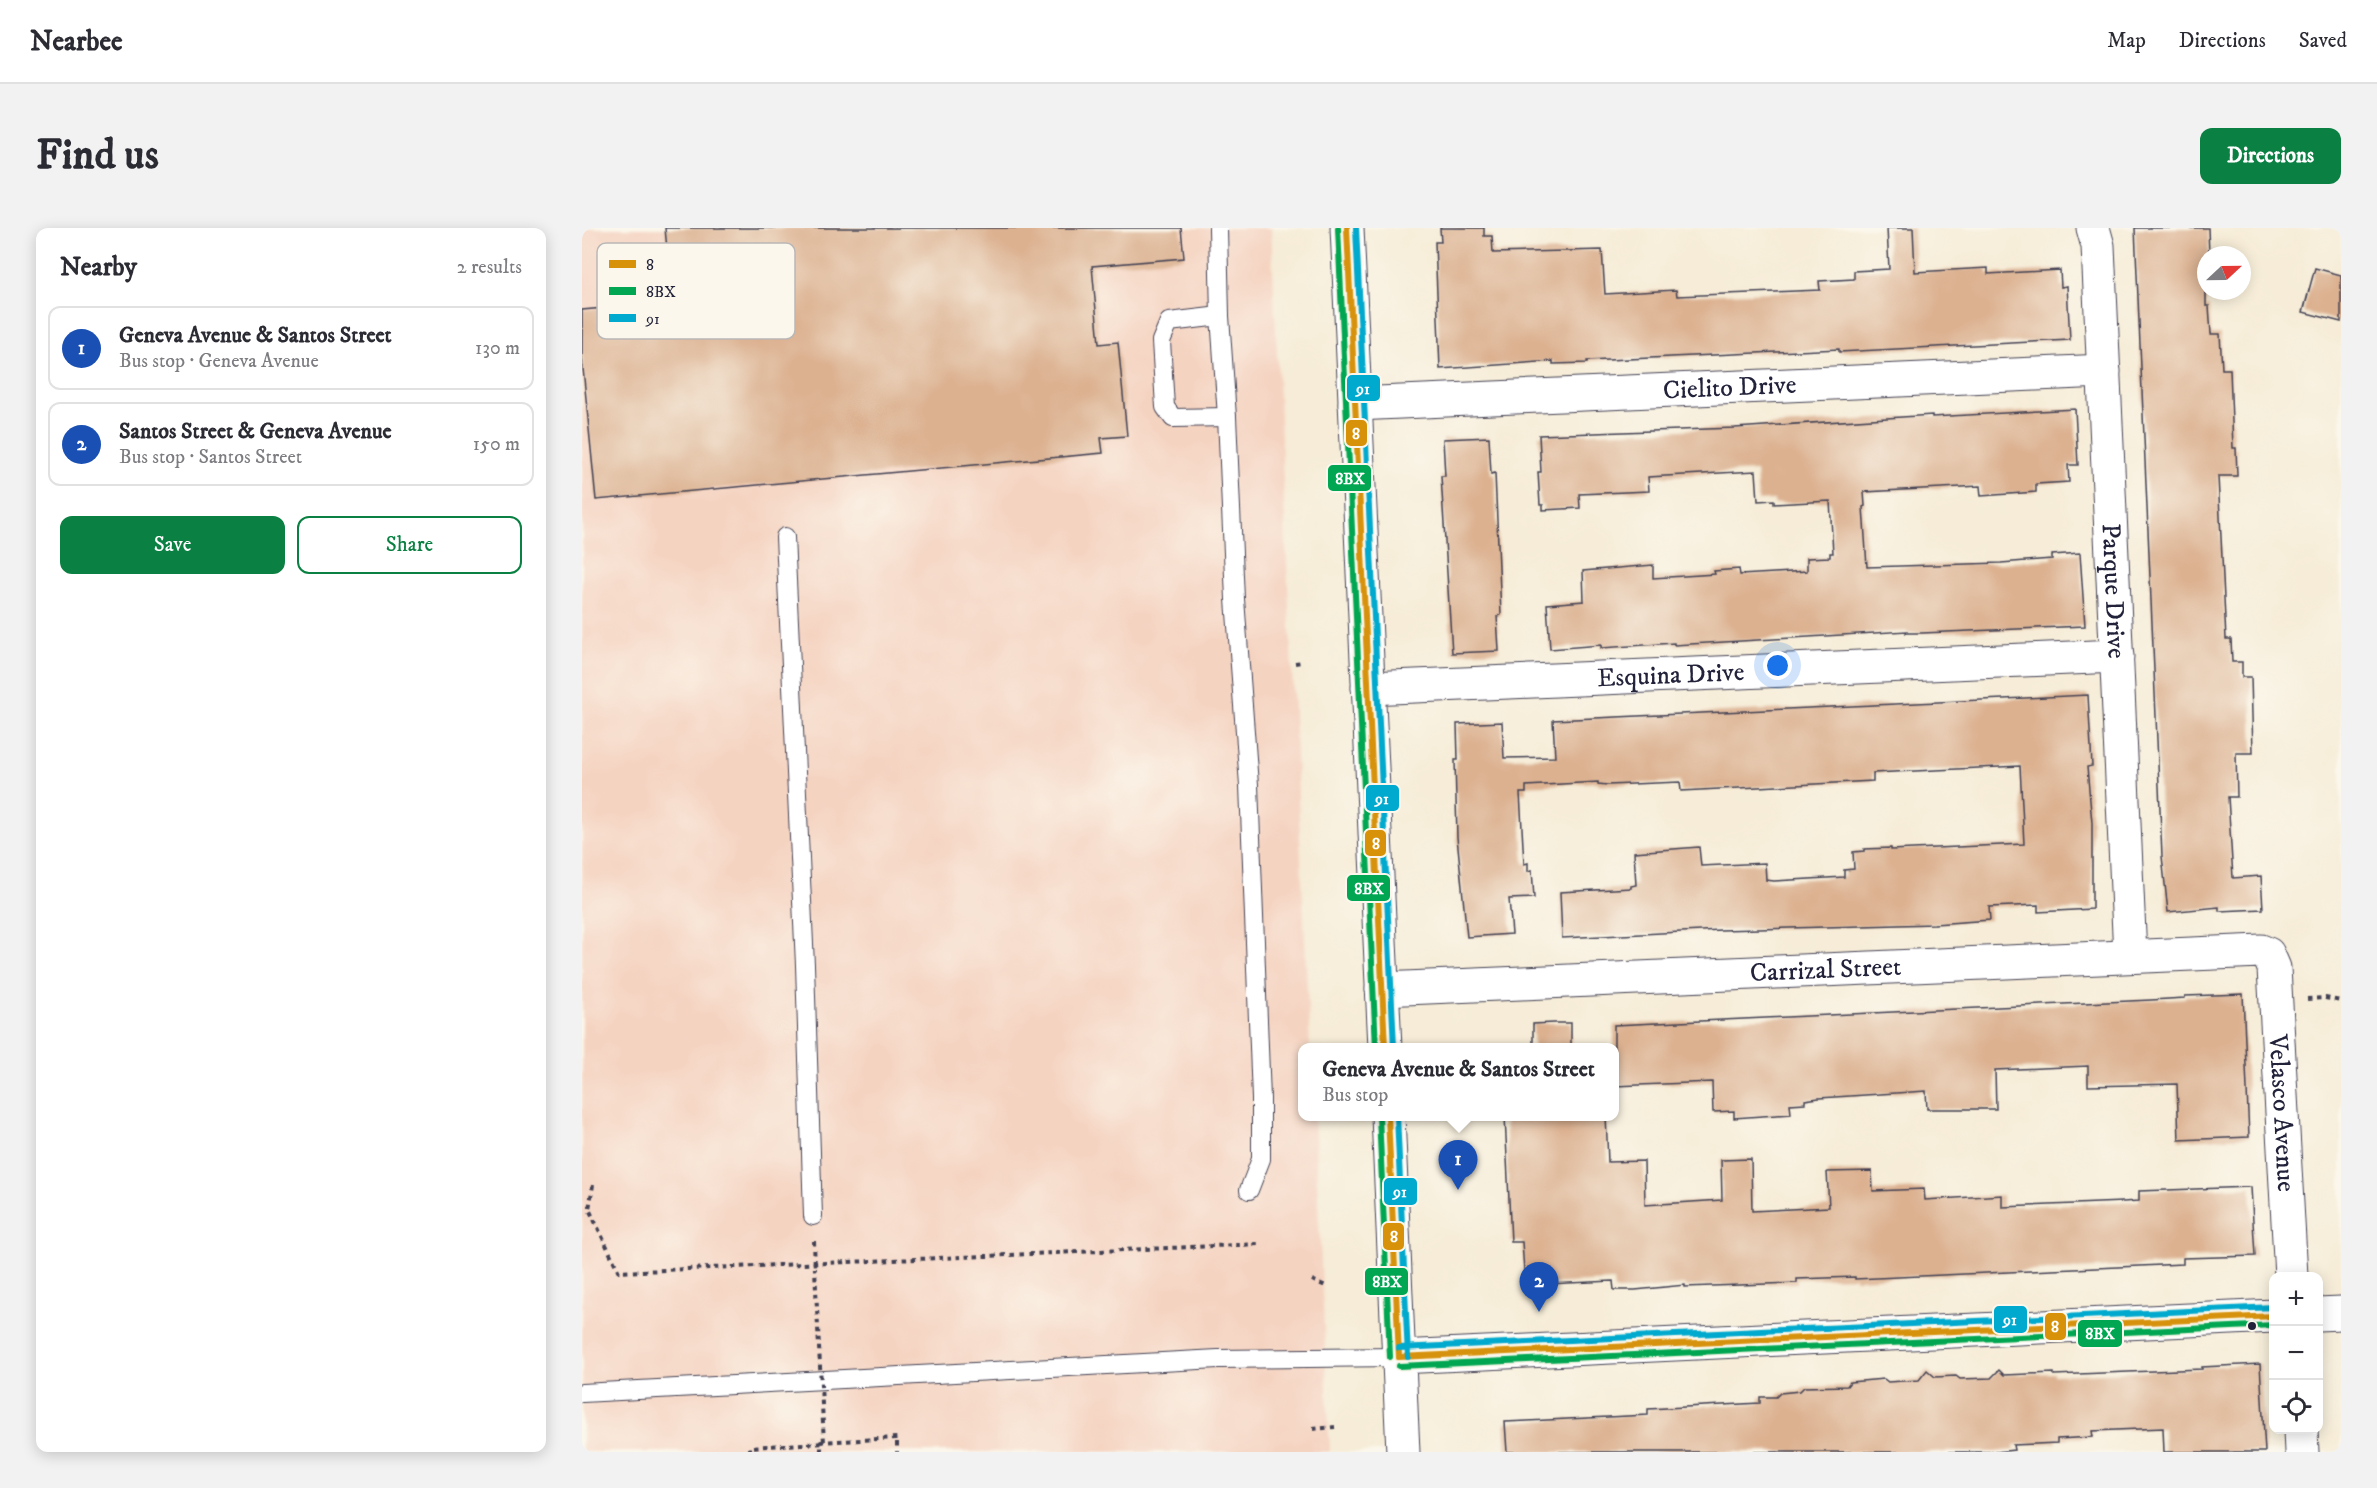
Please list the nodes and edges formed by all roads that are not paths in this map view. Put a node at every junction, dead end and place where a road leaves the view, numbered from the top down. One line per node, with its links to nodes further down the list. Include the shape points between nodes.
1 (1218, 228): 4 (lane)
2 (1347, 228): 6 (street)
3 (2093, 228): 5 (street, Parque Drive, via 2098,246)
4 (1220, 316): 7 (lane); 7 (lane, via 1169,322 1161,341 1165,407 1173,418)
5 (2104, 371): 6 (street, Cielito Drive); 9 (street, Parque Drive)
6 (1355, 404): 10 (street)
7 (1227, 417): 16 (lane, via 1249,785 1261,1099 1261,1159)
8 (785, 537): 17 (lane)
9 (2117, 656): 10 (street, Esquina Drive); 12 (street, Parque Drive)
10 (1368, 688): 13 (street)
11 (2268, 954): 12 (street, Carrizal Street, via 2253,950); 18 (street, Velasco Avenue, via 2274,968)
12 (2130, 956): 13 (street, Carrizal Street)
13 (1382, 989): 14 (street)
14 (1384, 1043)
15 (1388, 1121): 22 (street)
16 (1249, 1190)
17 (813, 1216)
18 (2290, 1272)
19 (2341, 1313): 20 (street)
20 (2323, 1314)
21 (2269, 1316): 22 (street)
22 (1399, 1357): 23 (lane, via 1218,1359); 25 (street)
23 (582, 1393)
24 (2301, 1434): 26 (street)
25 (1404, 1452)
26 (2302, 1452)

